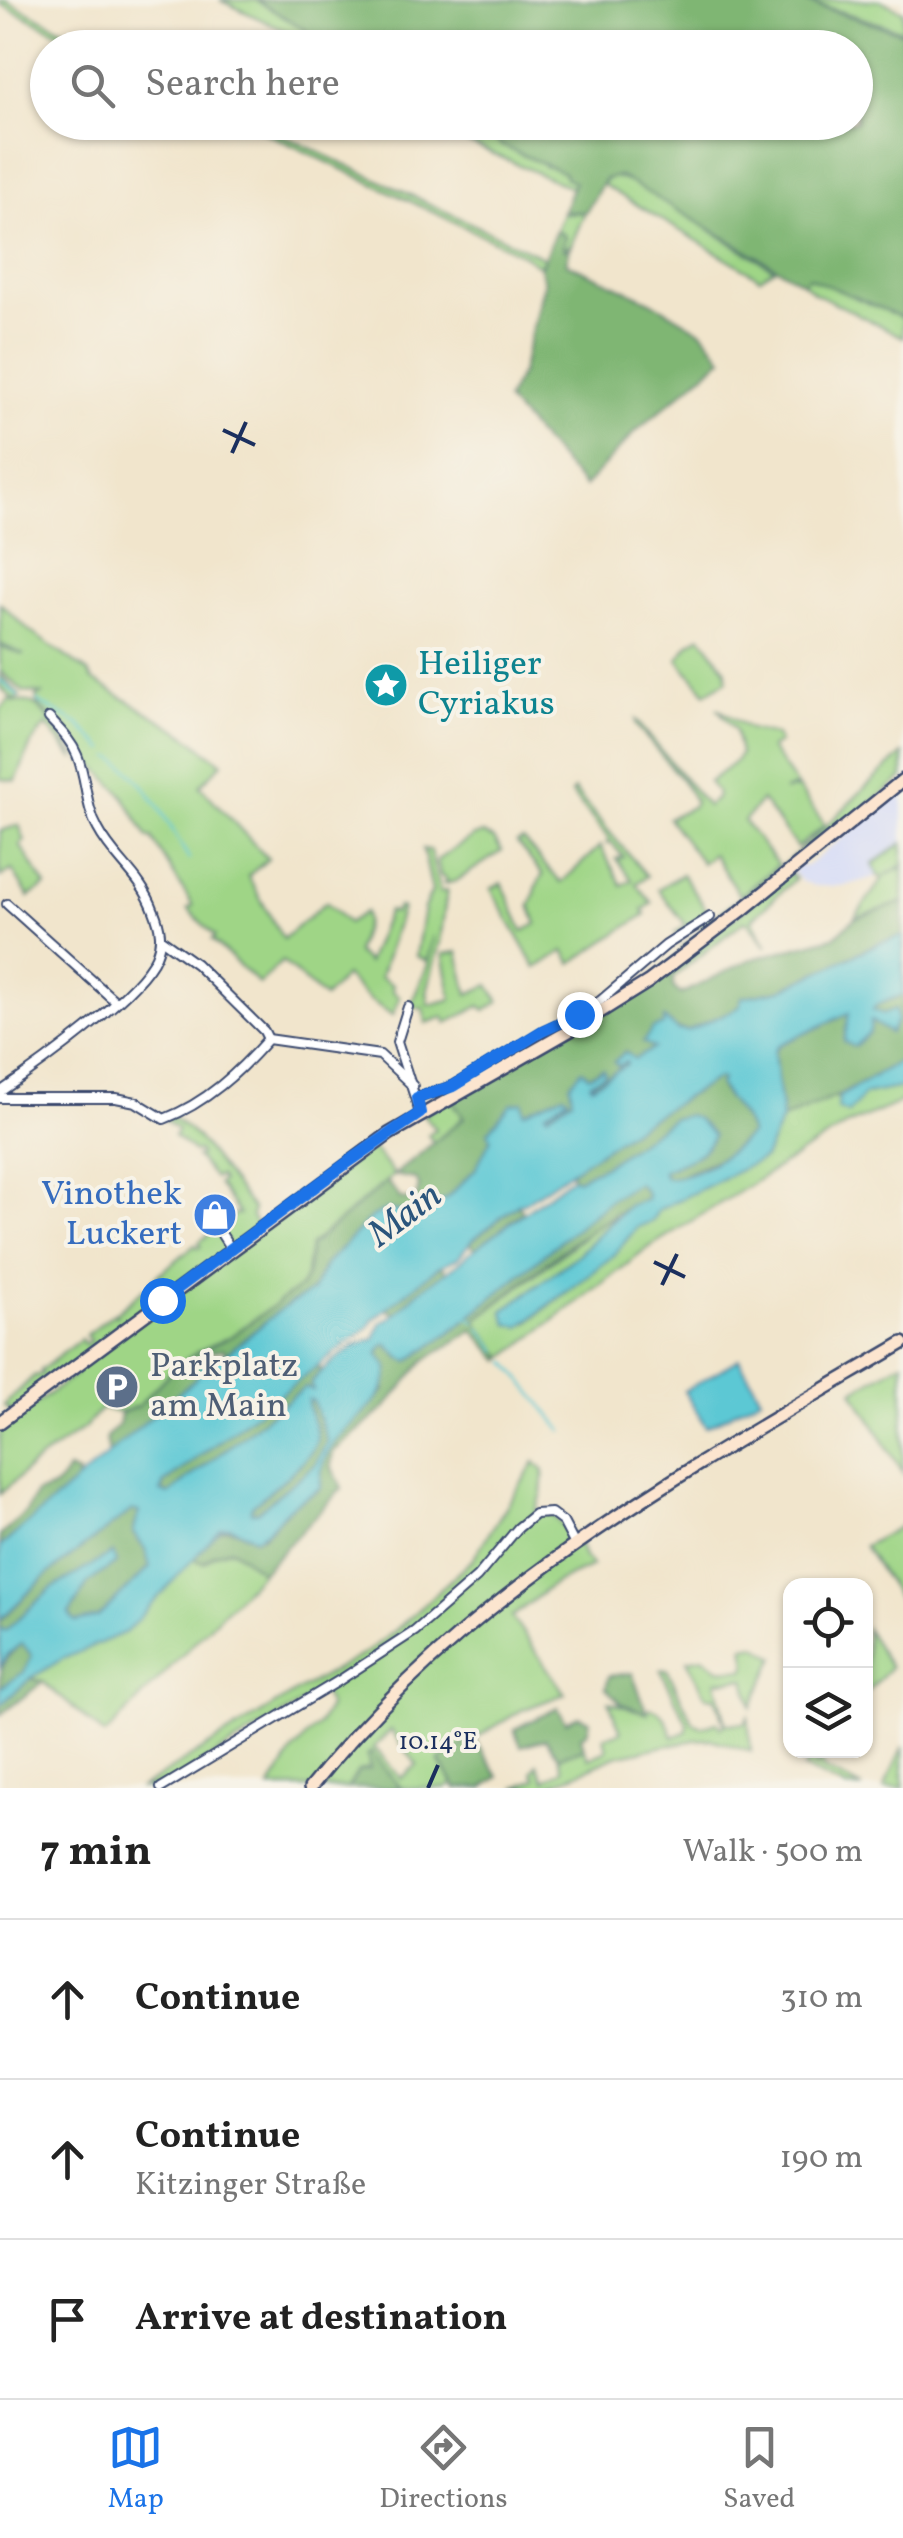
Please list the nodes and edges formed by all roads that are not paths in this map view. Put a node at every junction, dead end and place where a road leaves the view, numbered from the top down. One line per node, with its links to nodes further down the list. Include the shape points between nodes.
1 (49, 718): 5 (street, via 74,749 93,820 142,886)
2 (903, 780): 12 (main road, via 648,982)
3 (7, 904): 6 (street)
4 (710, 917): 11 (street, via 590,1008 453,1086)
5 (161, 939): 6 (street, via 149,969); 8 (street, via 218,985)
6 (115, 1001): 10 (street)
7 (408, 1008): 9 (street, via 396,1042)
8 (268, 1040): 9 (street, via 375,1053); 10 (street, via 240,1071 164,1118 116,1098)
9 (413, 1086): 11 (street)
10 (0, 1095)
11 (417, 1098): 12 (street)
12 (420, 1113): 14 (main road)
13 (215, 1224): 14 (street)
14 (231, 1249): 16 (main road)
15 (903, 1344): 17 (main road)
16 (0, 1421)
17 (575, 1546): 18 (street, via 552,1513 535,1514 415,1631); 19 (main road, via 426,1660)
18 (161, 1788)
19 (310, 1788)

